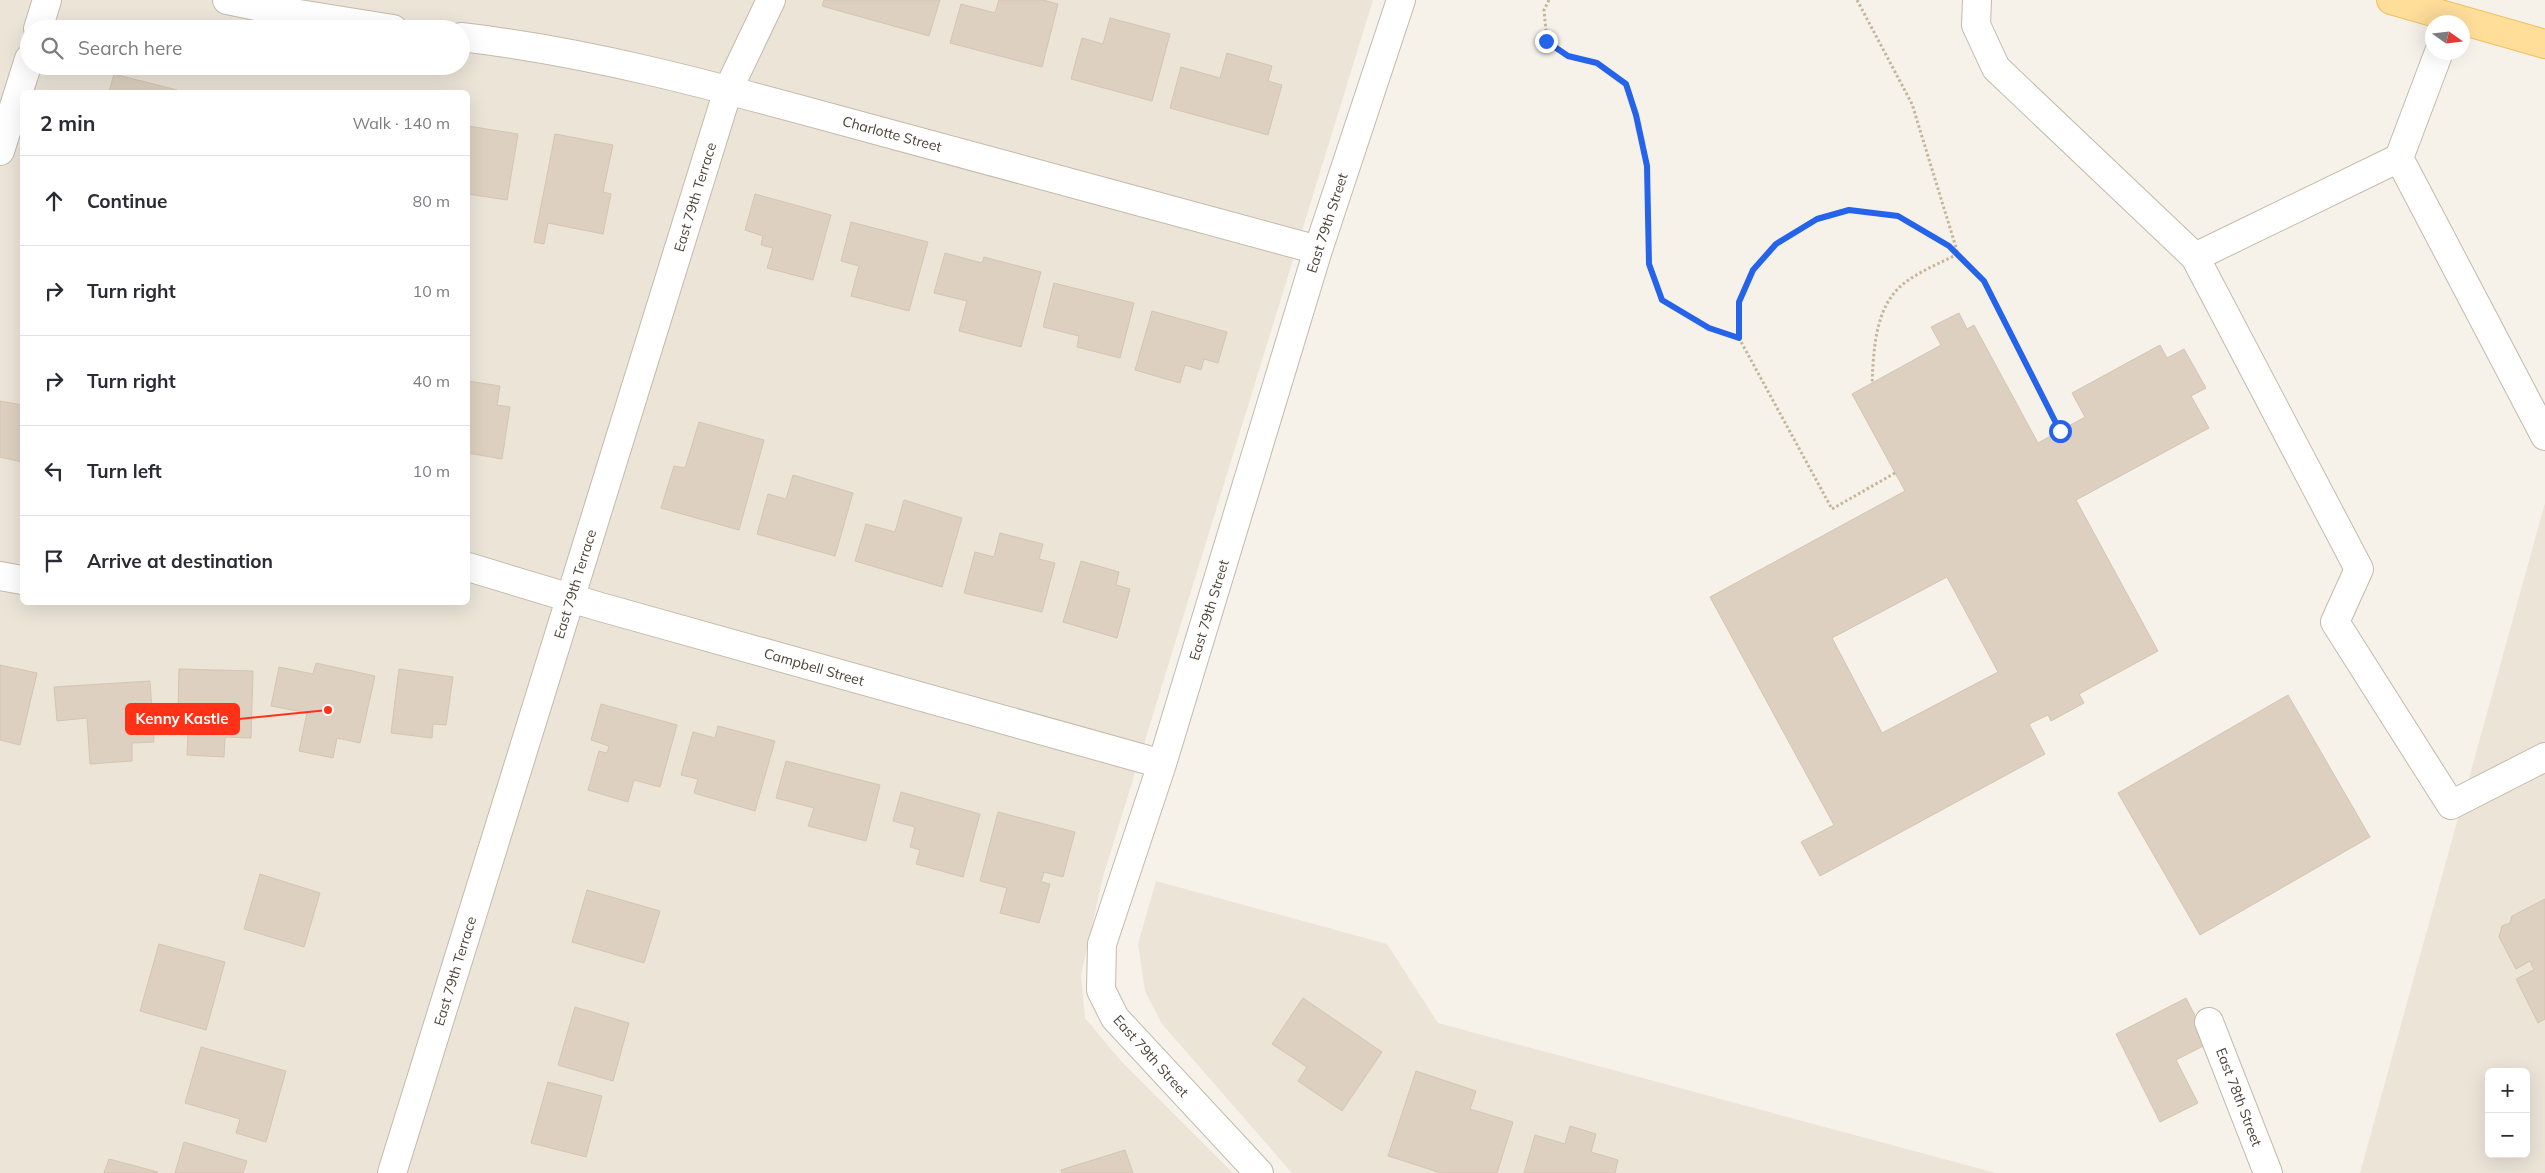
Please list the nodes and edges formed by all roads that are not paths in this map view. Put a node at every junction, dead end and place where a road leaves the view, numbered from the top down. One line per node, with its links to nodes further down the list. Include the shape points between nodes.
1 (47, 0): 8 (street)
2 (227, 0): 9 (street)
3 (771, 0): 14 (street, East 79th Terrace)
4 (1401, 0): 17 (street, East 79th Street)
5 (1977, 0): 18 (street, via 1976,25 1996,68)
6 (2391, 0): 7 (main road)
7 (2443, 13): 11 (main road)
8 (41, 20)
9 (336, 20)
10 (470, 38): 14 (street, Charlotte Street, via 529,45)
11 (2545, 44)
12 (2437, 60): 16 (street)
13 (24, 75): 15 (street)
14 (728, 90): 17 (street, Charlotte Street); 23 (street, East 79th Terrace)
15 (0, 151)
16 (2399, 158): 18 (street); 19 (street)
17 (1318, 250): 25 (street, East 79th Street)
18 (2195, 256): 24 (street, via 2359,569 2335,622 2451,805)
19 (2545, 436)
20 (470, 568): 23 (street, Campbell Street)
21 (0, 576): 22 (street)
22 (20, 580)
23 (570, 598): 25 (street, Campbell Street); 27 (street, East 79th Terrace)
24 (2545, 757)
25 (1162, 764): 28 (street, East 79th Street, via 1102,944 1101,990 1115,1018)
26 (2210, 1022): 29 (street, East 78th Street)
27 (392, 1173)
28 (1259, 1173)
29 (2268, 1173)

